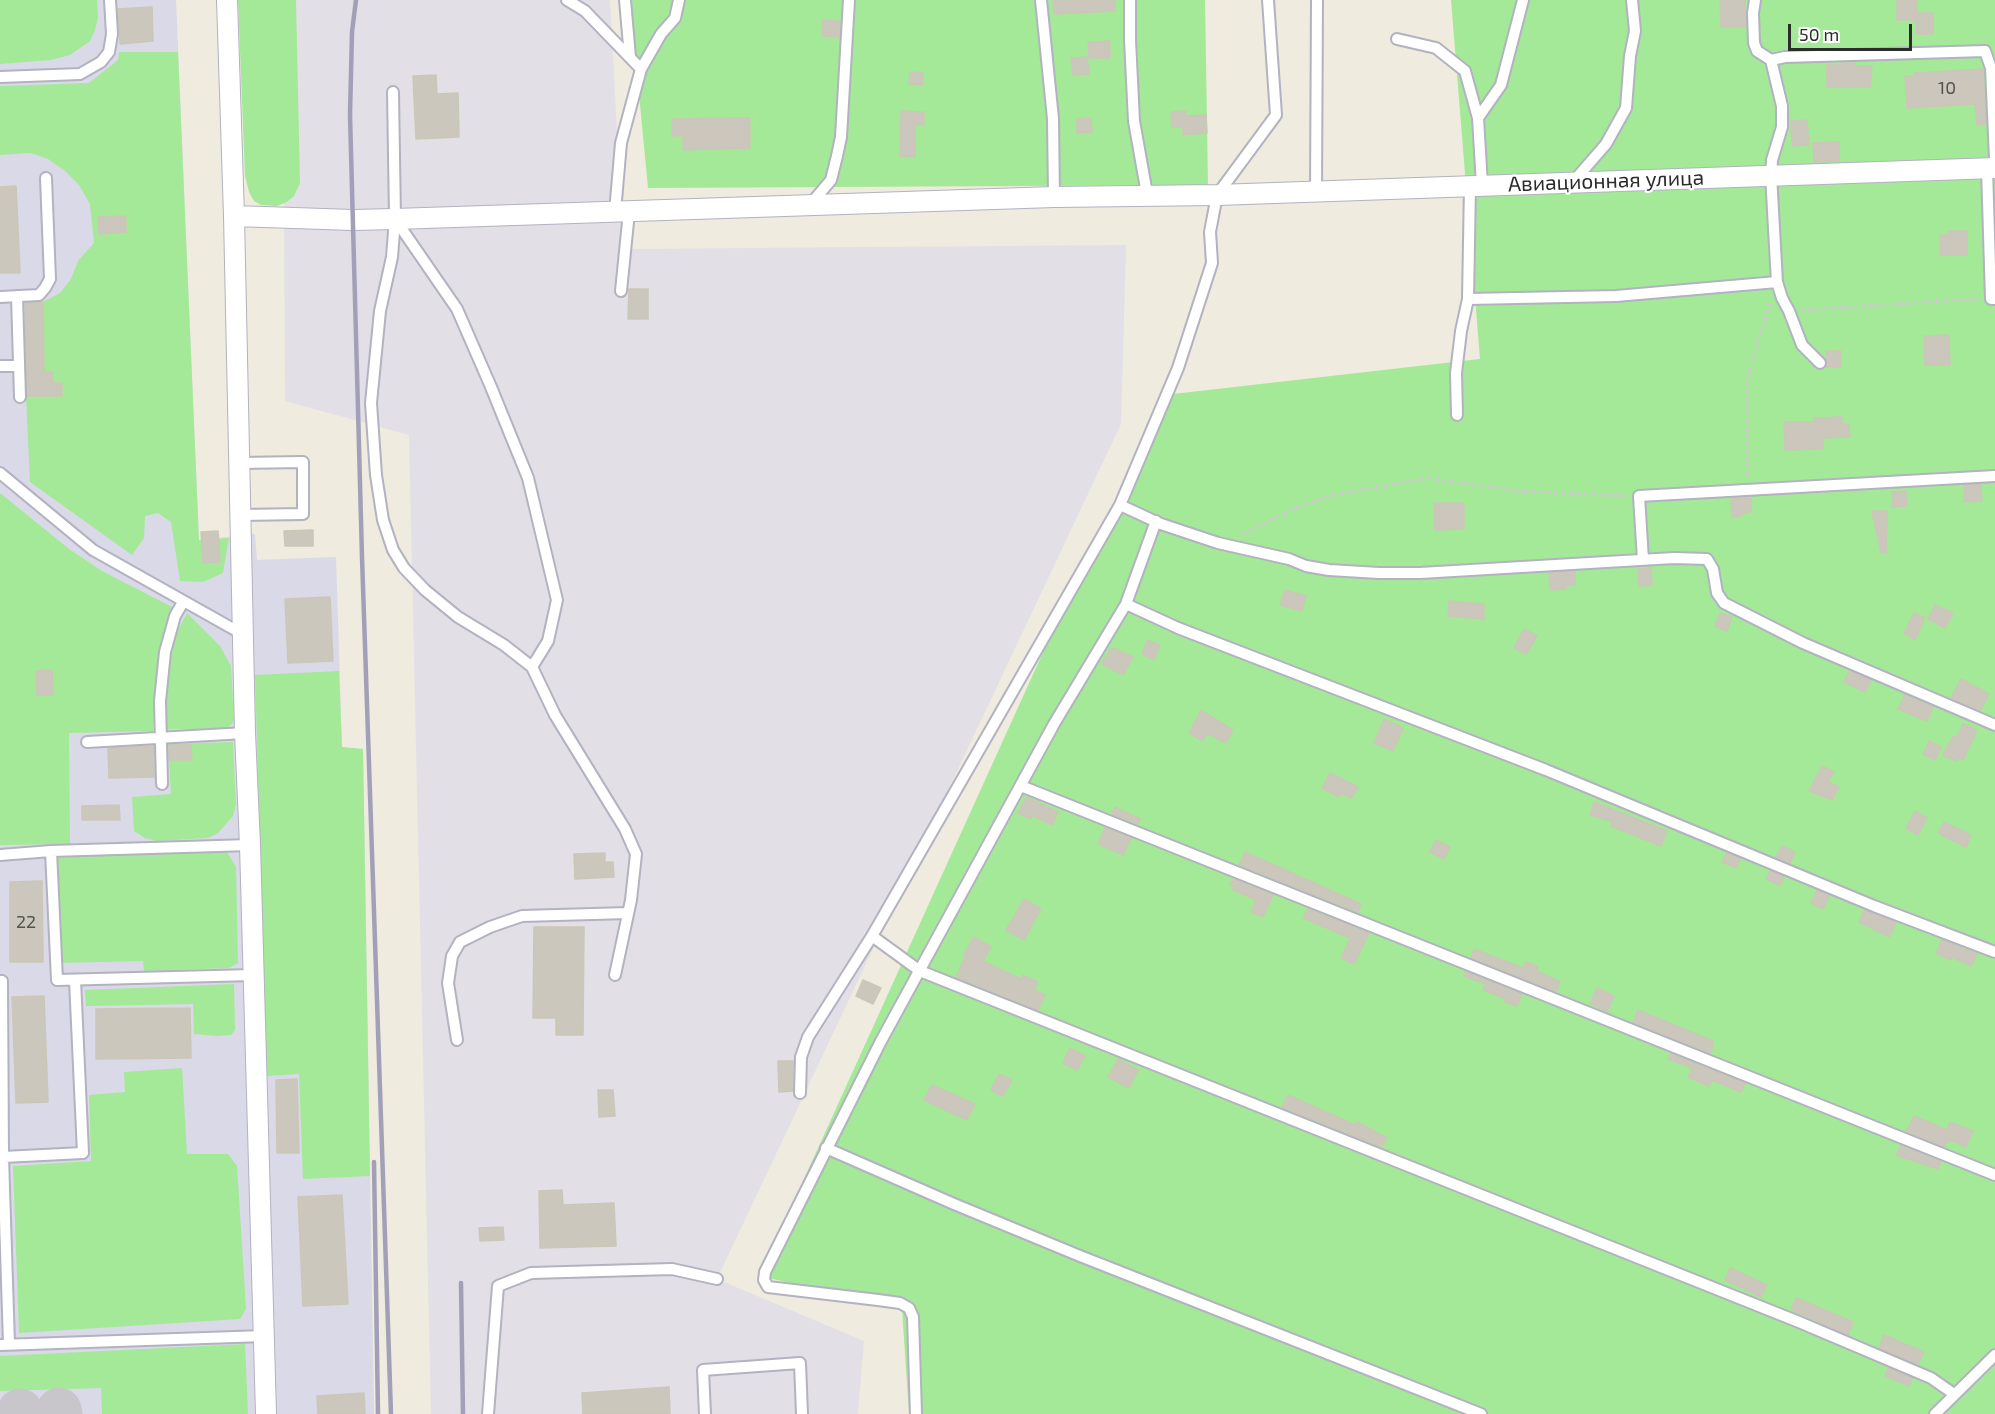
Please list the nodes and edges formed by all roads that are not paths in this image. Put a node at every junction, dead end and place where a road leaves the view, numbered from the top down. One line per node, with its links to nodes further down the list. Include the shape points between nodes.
1 (110, 0): 18 (lane, via 112,34 109,52 101,62 80,74)
2 (227, 0): 32 (street)
3 (567, 0): 15 (lane, via 585,11)
4 (626, 0): 15 (lane)
5 (679, 0): 17 (lane, via 675,18)
6 (849, 0): 30 (lane, via 841,136 831,180)
7 (1041, 0): 29 (lane, via 1053,119)
8 (1130, 0): 27 (lane, via 1134,121)
9 (1268, 0): 28 (lane, via 1276,115)
10 (1317, 0): 26 (lane)
11 (1523, 0): 20 (lane, via 1501,86)
12 (1632, 0): 24 (lane, via 1635,31 1626,108 1606,144)
13 (1755, 0): 16 (lane, via 1754,43 1757,51)
14 (1397, 39): 20 (lane, via 1436,48 1464,71)
15 (630, 57): 17 (lane)
16 (1771, 60): 21 (lane, via 1985,51 1991,68); 22 (lane, via 1782,106 1782,128)
17 (641, 69): 31 (lane, via 621,143)
18 (0, 77)
19 (393, 93): 33 (lane)
20 (1478, 118): 25 (lane)
21 (1992, 165): 22 (street, Авиационная улица); 39 (lane)
22 (1771, 175): 24 (street, Авиационная улица); 34 (lane)
23 (46, 178): 36 (lane, via 50,279 39,295)
24 (1573, 182): 25 (street, Авиационная улица)
25 (1476, 185): 26 (street, Авиационная улица); 38 (lane)
26 (1316, 190): 28 (street, Авиационная улица)
27 (1147, 195): 28 (street, Авиационная улица); 29 (street, Авиационная улица)
28 (1217, 195): 48 (lane, via 1210,232 1212,263 1178,368)
29 (1054, 197): 30 (street, Авиационная улица)
30 (809, 206): 31 (street, Авиационная улица)
31 (622, 212): 33 (street, Авиационная улица); 35 (lane)
32 (234, 216): 33 (street, Авиационная улица); 45 (street)
33 (395, 219): 55 (lane, via 457,309 528,478 557,600 548,641); 55 (lane, via 371,403 382,520 393,550 424,590)
34 (1777, 282): 38 (lane, via 1616,296); 40 (lane, via 1802,345)
35 (621, 291)
36 (17, 296): 37 (lane); 42 (lane)
37 (0, 297)
38 (1468, 299): 44 (lane, via 1456,373)
39 (1993, 299)
40 (1820, 363)
41 (0, 366): 42 (lane)
42 (19, 366): 43 (lane)
43 (20, 397)
44 (1457, 415)
45 (239, 463): 49 (street); 49 (lane, via 303,462 303,514)
46 (0, 473): 52 (lane, via 93,550)
47 (1995, 476): 51 (lane, via 1639,496)
48 (1120, 505): 50 (lane); 66 (lane)
49 (240, 515): 54 (street)
50 (1156, 521): 51 (lane, via 1218,543 1306,566 1379,573); 53 (lane)
51 (1643, 560): 56 (lane, via 1707,559 1724,603 1803,643)
52 (183, 602): 54 (lane); 58 (lane, via 165,652)
53 (1126, 604): 61 (lane); 67 (lane)
54 (244, 635): 57 (street)
55 (532, 667): 65 (lane, via 555,715 625,829 636,854)
56 (1995, 725)
57 (245, 733): 58 (lane); 62 (street)
58 (159, 736): 59 (lane); 60 (lane)
59 (87, 742)
60 (162, 784)
61 (1021, 786): 68 (lane); 77 (lane)
62 (250, 845): 63 (lane); 69 (street)
63 (51, 851): 64 (lane); 71 (lane, via 57,980)
64 (0, 855)
65 (628, 913): 70 (lane); 73 (lane, via 522,916 460,942 452,956 448,983)
66 (872, 936): 68 (lane); 74 (lane, via 808,1037 801,1057)
67 (1995, 952)
68 (920, 971): 75 (lane); 82 (lane, via 1799,1322 1931,1378)
69 (254, 975): 71 (lane); 79 (street)
70 (615, 975)
71 (75, 980): 76 (lane, via 83,1153)
72 (0, 981): 76 (lane)
73 (457, 1040)
74 (800, 1093)
75 (826, 1148): 87 (lane, via 764,1280 768,1287 878,1299 909,1308 913,1317); 88 (lane, via 1069,1252)
76 (3, 1157): 80 (lane)
77 (1995, 1175)
78 (717, 1279): 84 (lane, via 672,1269 531,1273 498,1286)
79 (264, 1336): 80 (lane); 83 (street)
80 (4, 1345)
81 (1995, 1355): 82 (lane)
82 (1954, 1394): 89 (lane)
83 (266, 1414)
84 (488, 1414)
85 (705, 1414): 86 (lane, via 704,1370 800,1363)
86 (802, 1414)
87 (916, 1414)
88 (1481, 1414)
89 (1935, 1414)

